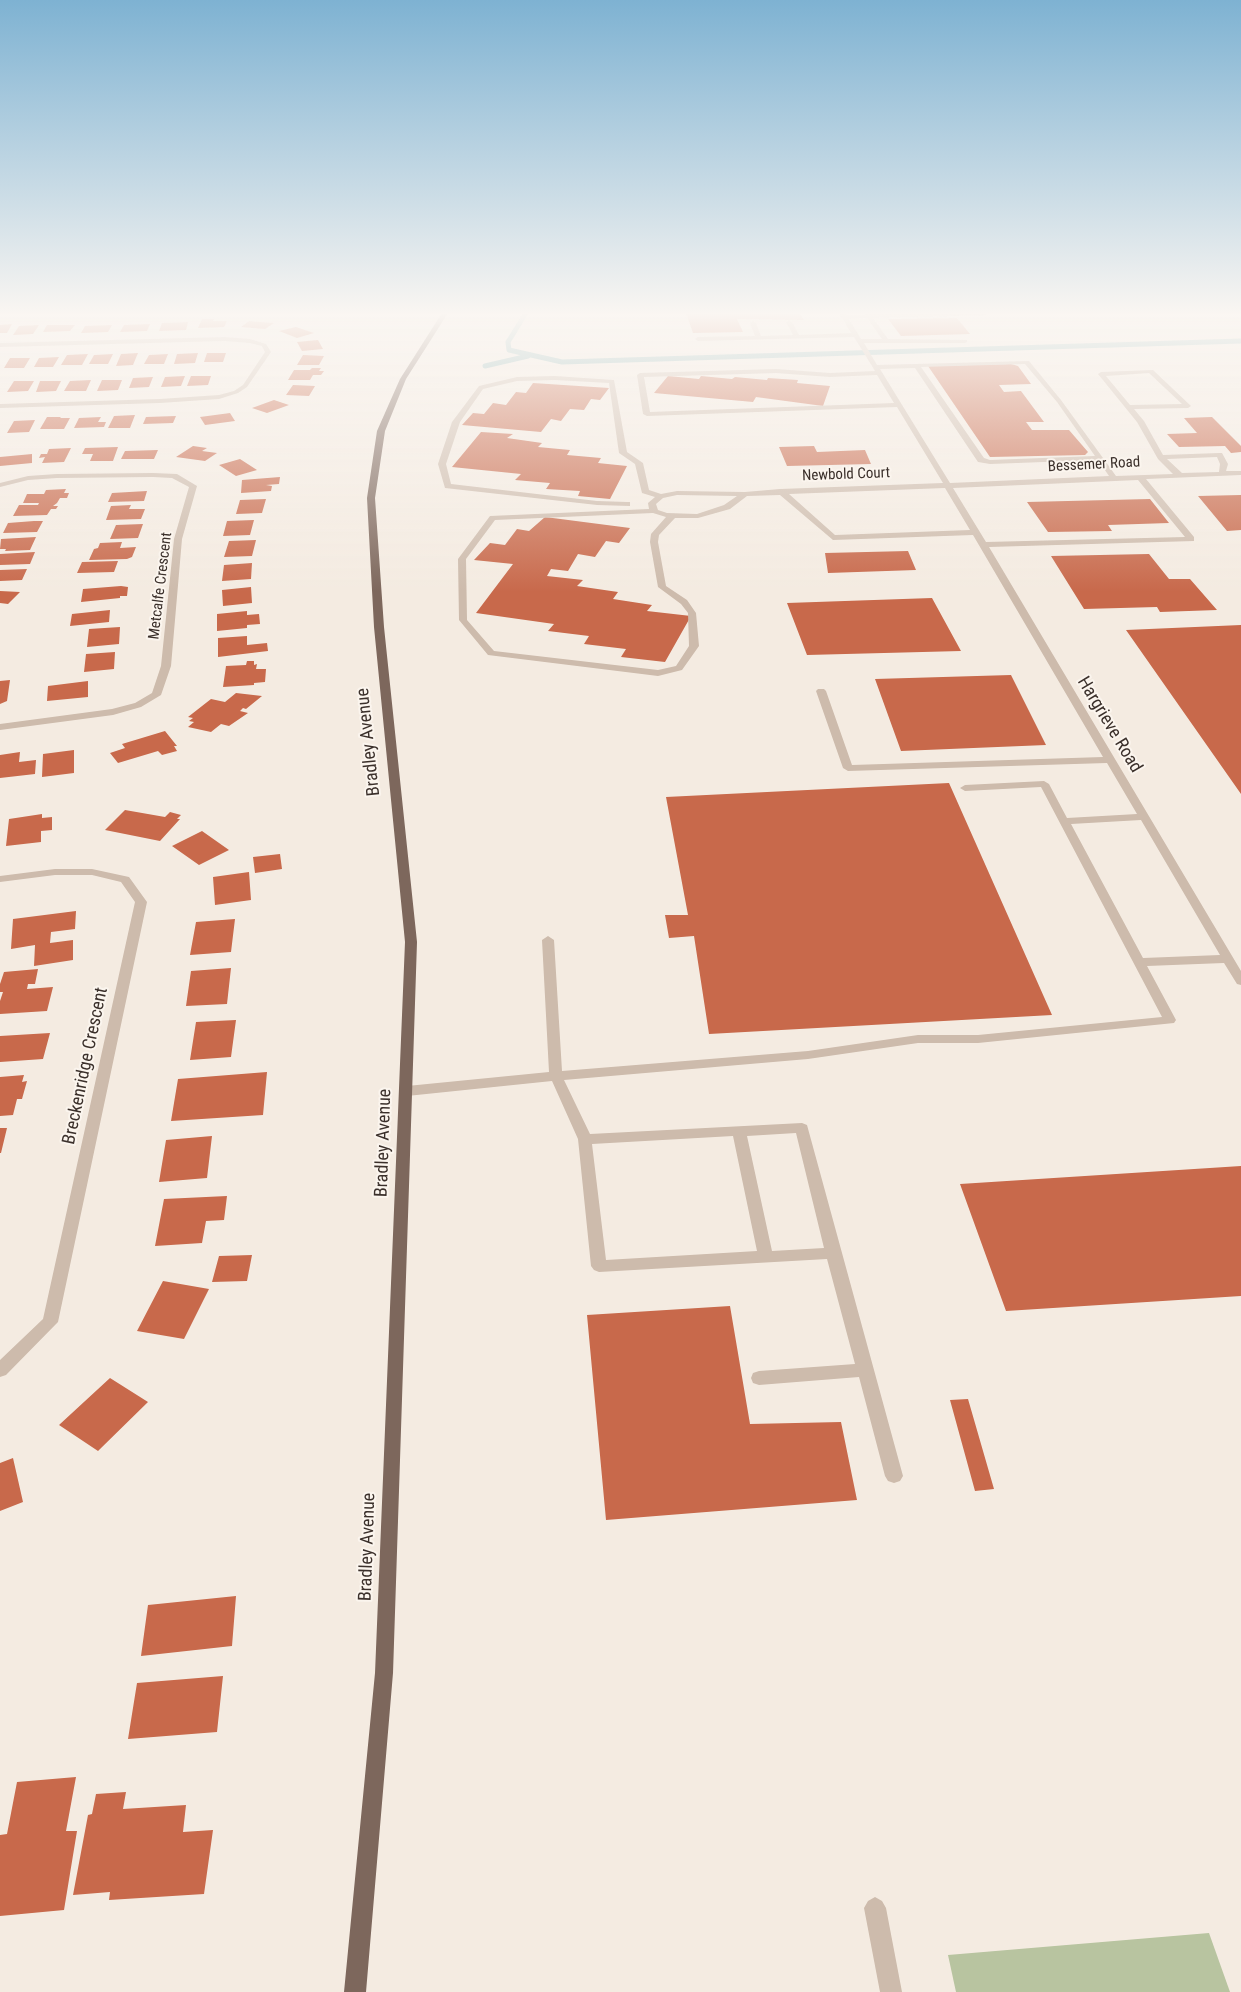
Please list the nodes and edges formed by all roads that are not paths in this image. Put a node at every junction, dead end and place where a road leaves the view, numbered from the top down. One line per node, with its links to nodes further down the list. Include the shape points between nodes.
1 (392, 406): 39 (main road, Bradley Avenue, via 381,431 371,498 379,627 411,942)
2 (468, 406): 23 (street, via 456,422 442,464 448,486)
3 (615, 406): 22 (street, via 622,453 639,463 645,491)
4 (646, 406): 5 (street, via 647,414)
5 (873, 406)
6 (901, 406): 19 (street, Hargrieve Road)
7 (944, 406): 12 (street, via 981,460)
8 (1063, 406): 12 (street)
9 (1188, 406): 10 (street)
10 (1128, 408): 11 (street, via 1140,421)
11 (1161, 456): 13 (street, via 1219,455 1224,464); 15 (street)
12 (1100, 458): 17 (street)
13 (1222, 473): 14 (street, Bessemer Road); 15 (street, Bessemer Road)
14 (1241, 473)
15 (1179, 475): 16 (street, Bessemer Road)
16 (1140, 477): 17 (street, Bessemer Road); 26 (street, via 1191,539)
17 (1114, 478): 19 (street, Bessemer Road)
18 (0, 485): 28 (street, Metcalfe Crescent, via 28,478 57,476 153,475 174,476 193,486 178,539 166,666 156,695 138,705 113,712)
19 (948, 486): 20 (street, Newbold Court); 25 (street, Hargrieve Road)
20 (780, 491): 21 (street, Newbold Court); 25 (street, via 833,538)
21 (744, 494): 22 (street, Newbold Court, via 677,493); 24 (street, via 728,507 698,516)
22 (661, 496): 23 (street)
23 (653, 507): 24 (street); 24 (street, via 493,518 462,560 463,620 491,653 658,673 679,668 694,646 692,613 684,602 662,587 654,542 654,534)
24 (672, 516)
25 (976, 532): 26 (street, Hargrieve Road)
26 (983, 545): 29 (street, Hargrieve Road)
27 (821, 691): 29 (street, via 848,768)
28 (0, 727)
29 (1111, 760): 31 (street, Hargrieve Road)
30 (965, 788): 32 (street, via 1044,784)
31 (1144, 817): 32 (street); 35 (street, Hargrieve Road)
32 (1063, 821): 36 (street)
33 (0, 879): 44 (street, Breckenridge Crescent, via 55,872 92,872 125,879 141,902 50,1322)
34 (548, 940): 38 (street)
35 (1228, 959): 36 (street); 37 (street, Hargrieve Road)
36 (1139, 962): 38 (street, via 1170,1020 978,1039 918,1039 808,1055)
37 (1241, 981)
38 (556, 1076): 39 (street); 41 (street)
39 (407, 1092): 49 (main road, Bradley Avenue, via 384,1673)
40 (739, 1131): 41 (street); 42 (street, via 802,1128); 43 (street)
41 (585, 1139): 43 (street, via 598,1266)
42 (833, 1253): 43 (street); 45 (street)
43 (766, 1257)
44 (0, 1370)
45 (865, 1370): 46 (street); 47 (street)
46 (759, 1378)
47 (894, 1476)
48 (875, 1908): 50 (street)
49 (355, 1992)
50 (891, 1992)

